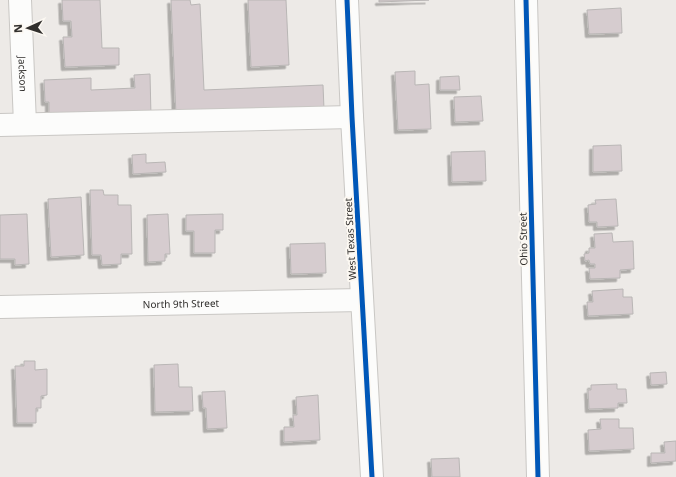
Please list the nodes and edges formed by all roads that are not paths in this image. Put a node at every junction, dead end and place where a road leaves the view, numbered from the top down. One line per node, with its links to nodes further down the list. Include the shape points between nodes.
1 (20, 0): 5 (street, Jackson)
2 (347, 0): 4 (street, West Texas Street)
3 (526, 0): 10 (street, Ohio Street)
4 (352, 117): 5 (street); 7 (street, West Texas Street)
5 (25, 124): 6 (street)
6 (0, 125)
7 (362, 300): 8 (street, North 9th Street); 9 (street, West Texas Street)
8 (0, 307)
9 (372, 477)
10 (538, 477)

